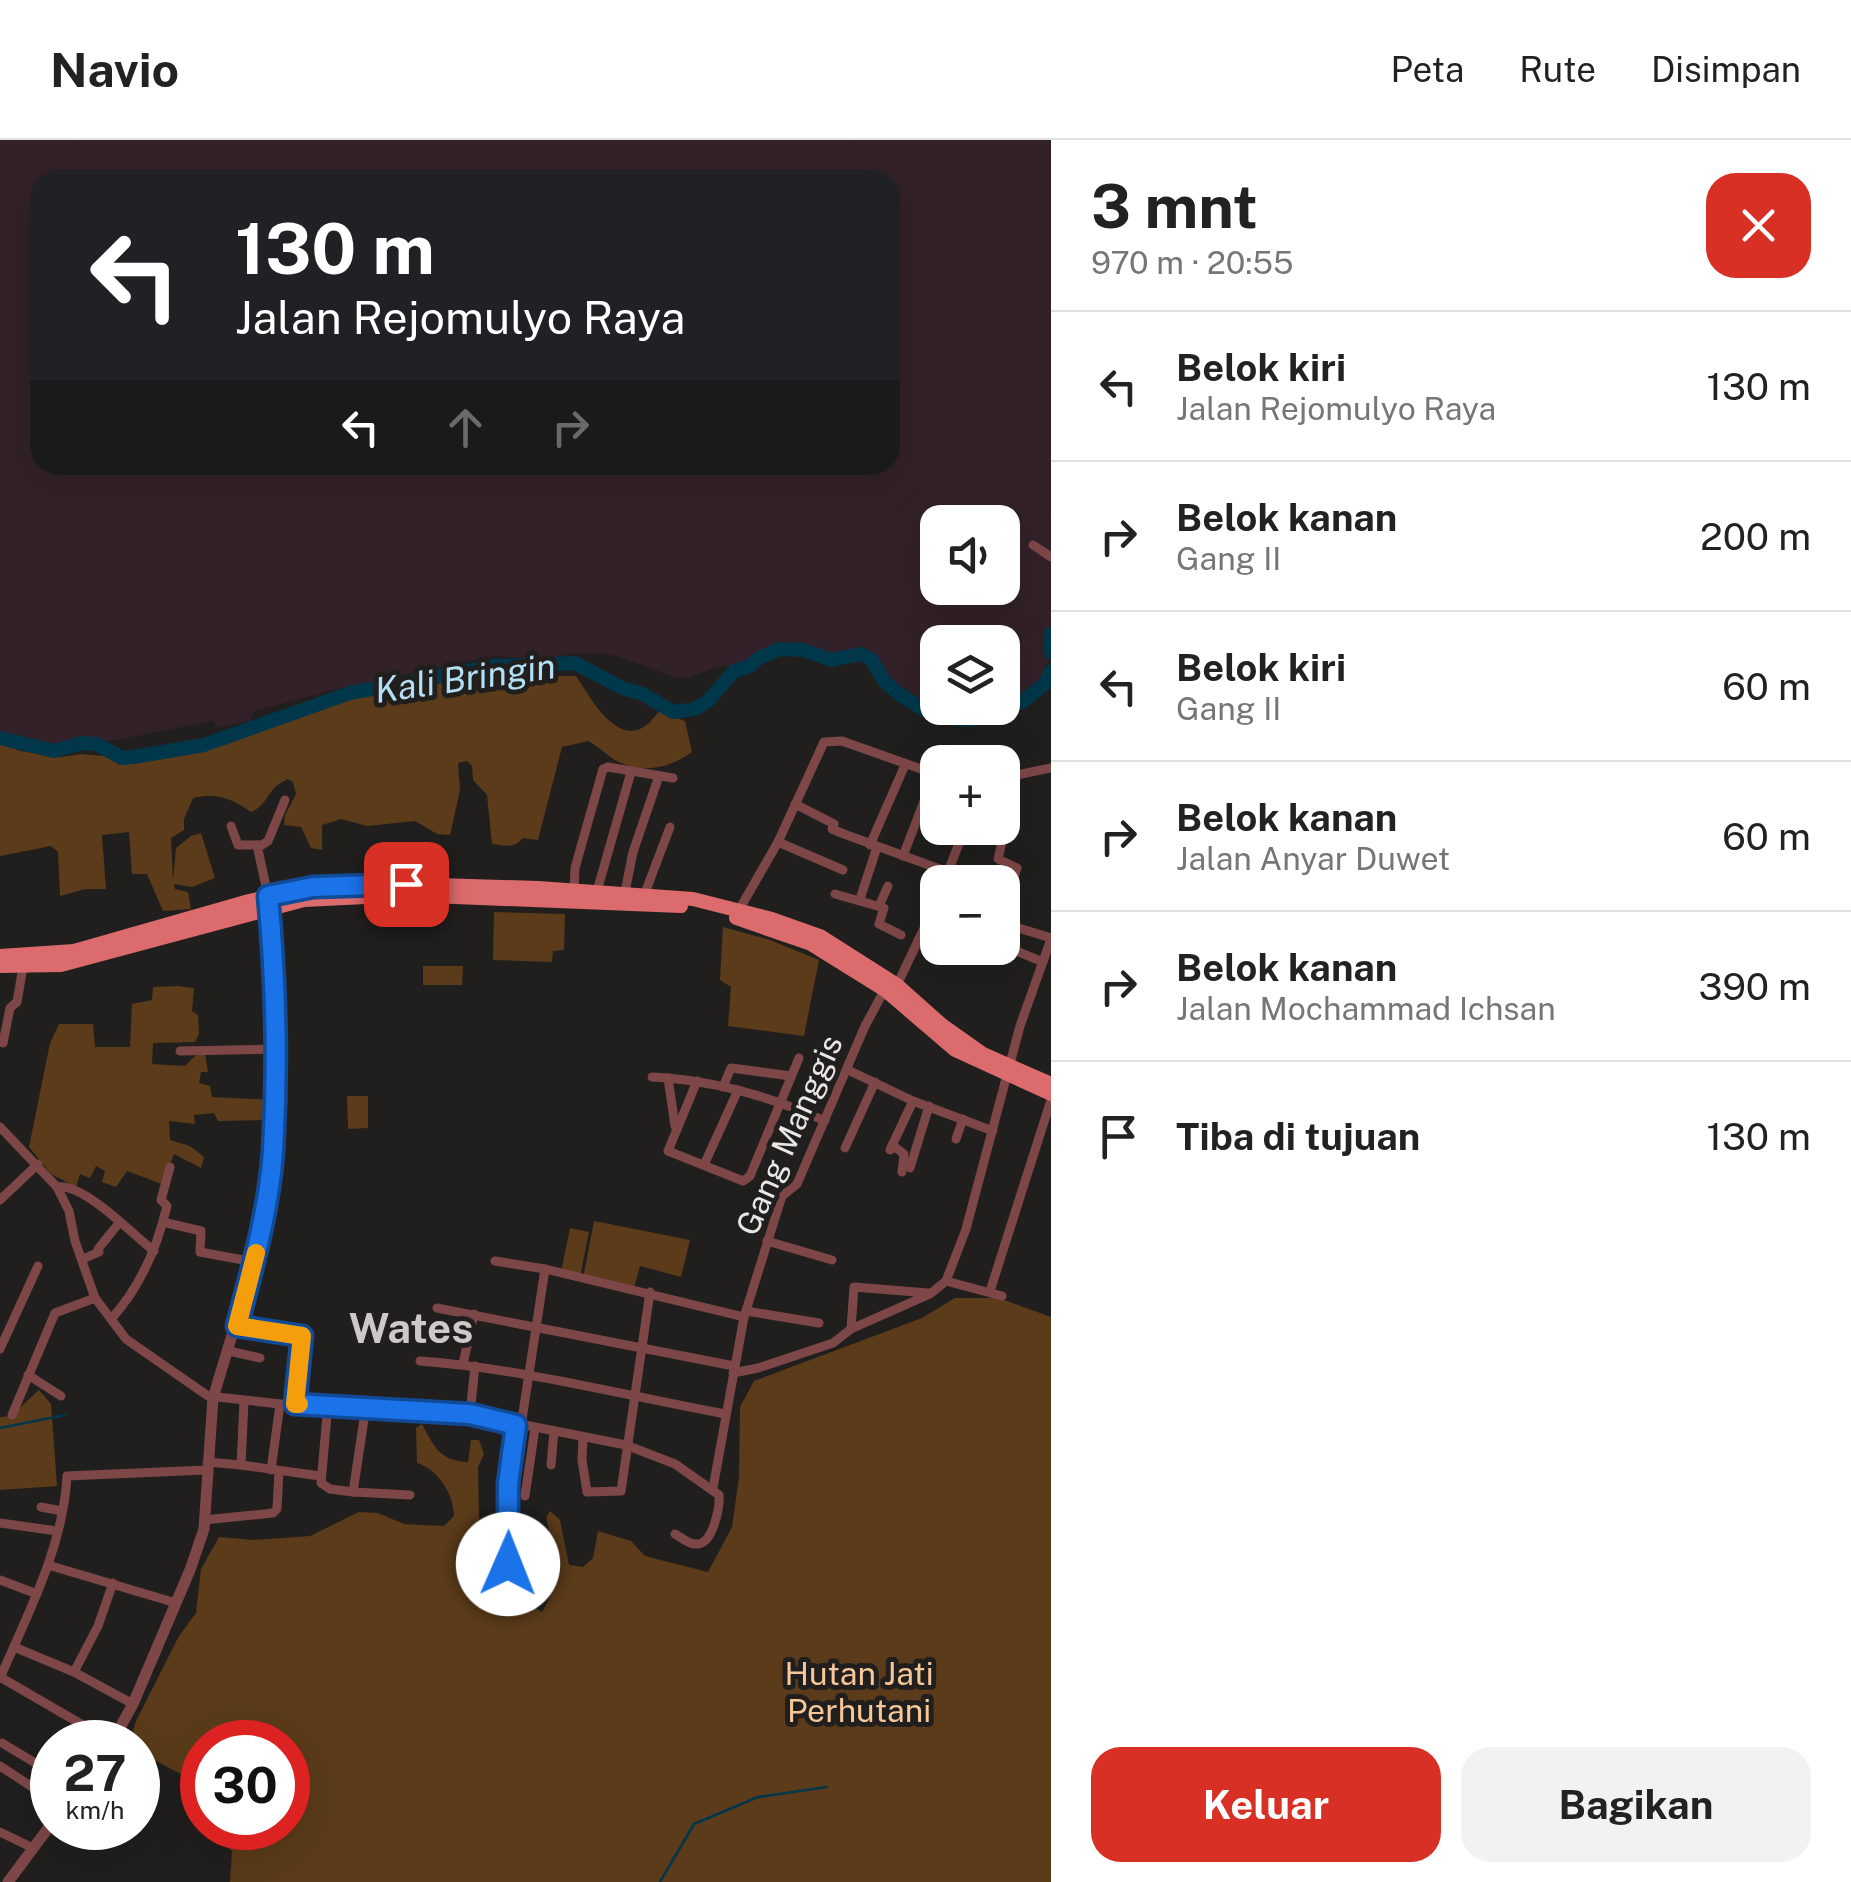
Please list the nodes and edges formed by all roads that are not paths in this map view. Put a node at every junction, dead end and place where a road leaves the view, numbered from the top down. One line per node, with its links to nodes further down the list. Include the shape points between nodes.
1 (1033, 546): 2 (street)
2 (1051, 557)
3 (904, 766): 5 (street); 11 (street, via 829,740); 18 (street)
4 (1051, 768): 7 (street)
5 (920, 770)
6 (631, 772): 8 (street); 24 (street); 28 (street, via 603,769 575,868)
7 (1020, 774)
8 (659, 776): 9 (street); 25 (street)
9 (673, 778)
10 (285, 800): 16 (street, via 268,840)
11 (796, 804): 15 (street); 18 (street)
12 (920, 814): 19 (street)
13 (231, 826): 16 (street, via 238,846)
14 (670, 827): 26 (street)
15 (778, 842): 22 (street); 32 (street)
16 (257, 845): 30 (street)
17 (1001, 845): 21 (street, via 998,858)
18 (873, 846): 19 (street); 29 (street)
19 (903, 856): 20 (street)
20 (928, 865)
21 (1012, 865)
22 (843, 870)
23 (888, 886): 31 (street)
24 (596, 891): 25 (main road); 28 (main road)
25 (624, 892): 26 (main road)
26 (645, 894): 32 (main road)
27 (836, 894): 29 (street)
28 (574, 895): 30 (main road, via 406,884 313,887); 33 (main road, via 684,906)
29 (860, 899): 31 (street)
30 (269, 902): 40 (main road, via 74,952); 43 (main road, via 75,962); 46 (street)
31 (880, 906): 35 (street, via 885,909 879,924)
32 (739, 910): 33 (main road)
33 (771, 924): 44 (main road, via 820,936)
34 (1020, 929): 37 (street)
35 (901, 934)
36 (920, 936): 38 (street, Gang Manggis)
37 (1051, 938): 41 (street)
38 (918, 940): 44 (street, Gang Manggis)
39 (1020, 952): 41 (street)
40 (0, 956)
41 (1043, 962): 50 (street)
42 (0, 966): 43 (main road)
43 (23, 967): 45 (street)
44 (891, 988): 49 (street, Gang Manggis); 50 (main road)
45 (3, 1044)
46 (276, 1049): 47 (street); 81 (street, via 272,1152)
47 (180, 1051)
48 (799, 1058): 51 (street)
49 (848, 1070): 55 (street); 64 (street, Gang Manggis)
50 (1010, 1072): 56 (main road); 59 (main road); 67 (street)
51 (791, 1076): 57 (street, via 731,1068); 60 (street)
52 (652, 1078): 53 (street)
53 (668, 1078): 54 (street); 66 (street)
54 (697, 1080): 57 (street); 66 (street)
55 (875, 1082): 61 (street); 69 (street)
56 (1051, 1084)
57 (723, 1087): 58 (street)
58 (738, 1090): 60 (street); 71 (street)
59 (1051, 1097): 86 (street)
60 (780, 1101): 64 (street); 71 (street, via 747,1180)
61 (912, 1101): 62 (street); 62 (street, via 891,1148 904,1154 906,1170)
62 (929, 1106): 63 (street)
63 (963, 1119): 67 (street); 68 (street)
64 (825, 1121): 77 (street, Gang Manggis, via 797,1184 782,1196)
65 (0, 1127): 70 (street)
66 (675, 1129): 71 (street, via 668,1151)
67 (993, 1131): 85 (street)
68 (956, 1139)
69 (846, 1148)
70 (38, 1164): 73 (street); 74 (street)
71 (704, 1165)
72 (170, 1167): 75 (street)
73 (56, 1187): 76 (street, via 87,1195); 79 (street)
74 (0, 1200)
75 (163, 1222): 78 (street); 81 (street, via 201,1231 200,1252)
76 (119, 1224): 78 (street); 79 (street, via 100,1252)
77 (767, 1241): 80 (street); 94 (street, Gang Manggis)
78 (154, 1251): 96 (street)
79 (83, 1260): 90 (street)
80 (832, 1260)
81 (254, 1262): 99 (street)
82 (494, 1262): 84 (street)
83 (38, 1266): 95 (street)
84 (545, 1269): 87 (street); 98 (street)
85 (948, 1278): 88 (street); 89 (street)
86 (991, 1288)
87 (650, 1292): 94 (street); 101 (street)
88 (930, 1294): 100 (street); 100 (street, via 854,1288)
89 (1002, 1296)
90 (95, 1298): 96 (street); 110 (street, via 55,1314)
91 (437, 1308): 93 (street)
92 (0, 1311): 95 (street)
93 (474, 1314): 98 (street); 106 (street)
94 (745, 1314): 97 (street); 108 (street, Gang Manggis)
95 (13, 1317): 102 (street)
96 (112, 1318): 112 (street, via 126,1339)
97 (818, 1323)
98 (537, 1325): 101 (street); 109 (street)
99 (237, 1326): 103 (street); 116 (street, via 302,1336)
100 (851, 1330): 108 (street, via 833,1343 758,1368)
101 (641, 1348): 108 (street); 113 (street)
102 (0, 1350)
103 (229, 1351): 104 (street); 112 (street)
104 (260, 1358)
105 (420, 1361): 106 (street)
106 (462, 1364): 107 (street)
107 (475, 1366): 109 (street); 119 (street)
108 (733, 1369): 120 (street, Gang Manggis)
109 (528, 1372): 113 (street); 122 (street)
110 (28, 1375): 111 (street); 121 (street)
111 (61, 1396)
112 (212, 1398): 114 (street); 129 (street)
113 (634, 1398): 120 (street); 126 (street)
114 (244, 1401): 115 (street); 127 (street)
115 (280, 1404): 116 (street); 130 (street)
116 (295, 1404): 117 (street)
117 (328, 1404): 118 (street); 131 (street)
118 (366, 1406): 119 (street); 133 (street)
119 (470, 1414): 122 (street)
120 (725, 1414): 132 (street, Gang Manggis)
121 (12, 1415)
122 (518, 1426): 123 (street); 143 (street, via 508,1484 508,1564)
123 (535, 1428): 124 (street); 135 (street)
124 (554, 1432): 125 (street); 128 (street)
125 (583, 1437): 126 (street); 126 (street, via 590,1494 622,1491)
126 (626, 1445): 132 (street)
127 (241, 1465): 129 (street); 130 (street)
128 (551, 1465)
129 (207, 1466): 137 (street, via 67,1476); 138 (street)
130 (275, 1470): 131 (street); 138 (street, via 273,1513)
131 (320, 1476): 133 (street, via 324,1487)
132 (713, 1488): 141 (street, via 718,1510 706,1540 690,1543)
133 (354, 1492): 134 (street)
134 (410, 1496)
135 (525, 1496)
136 (41, 1508): 137 (street)
137 (62, 1511): 140 (street)
138 (204, 1520): 147 (street)
139 (0, 1523): 140 (street)
140 (57, 1532): 142 (street)
141 (675, 1534)
142 (48, 1565): 145 (street); 146 (street)
143 (536, 1571)
144 (0, 1580): 146 (street)
145 (112, 1583): 147 (street); 150 (street)
146 (38, 1594): 148 (street)
147 (176, 1603): 152 (street)
148 (14, 1647): 149 (street); 150 (street)
149 (4, 1661): 151 (street)
150 (74, 1672): 152 (street)
151 (0, 1678): 153 (street)
152 (133, 1704): 154 (street)
153 (74, 1720)
154 (124, 1720)
155 (1, 1744): 156 (street)
156 (30, 1760)
157 (0, 1766): 158 (street)
158 (30, 1786)
159 (0, 1832): 160 (street)
160 (30, 1847)
161 (31, 1850): 162 (street)
162 (8, 1882)

